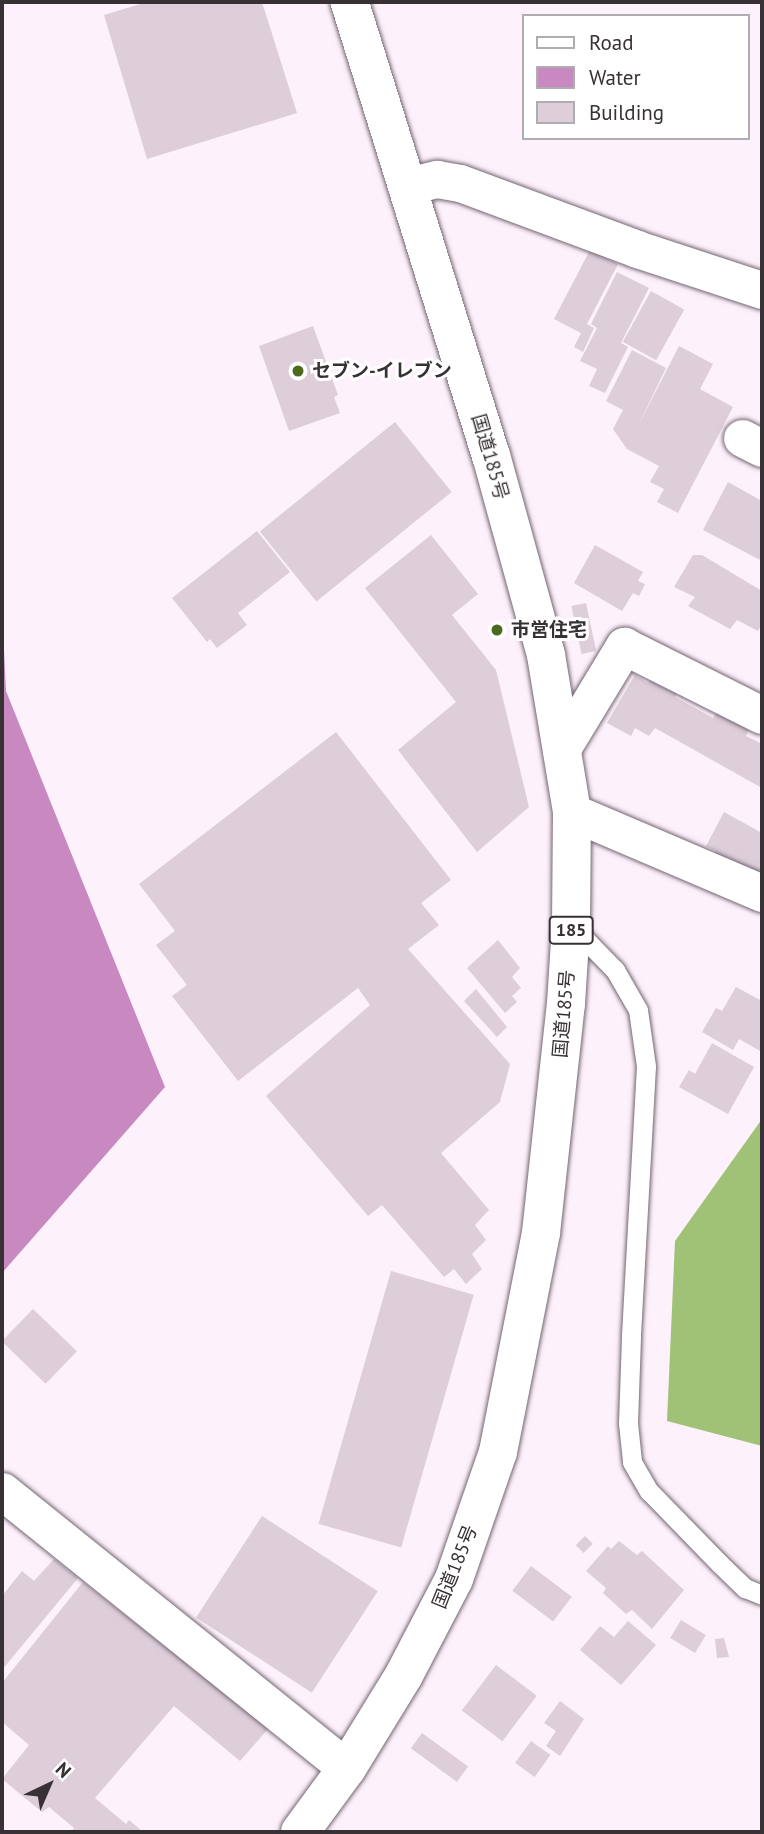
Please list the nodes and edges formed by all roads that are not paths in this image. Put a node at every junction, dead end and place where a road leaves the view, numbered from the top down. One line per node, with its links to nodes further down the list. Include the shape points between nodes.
1 (350, 2): 2 (highway, 国道185号 / 185)
2 (408, 186): 3 (street, via 438,179 460,183); 5 (highway, 国道185号 / 185, via 546,655)
3 (762, 290)
4 (762, 715): 5 (street, via 624,646)
5 (561, 750): 6 (highway, 国道185号 / 185)
6 (572, 812): 7 (street); 8 (highway, 国道185号 / 185)
7 (762, 893)
8 (571, 925): 10 (lane, via 615,970 638,1010 646,1066 631,1337 628,1423 632,1462 649,1491 720,1564 745,1588); 11 (highway, 国道185号 / 185, via 541,1233 498,1452 454,1579 404,1675)
9 (2, 1491): 11 (street)
10 (762, 1595)
11 (347, 1768): 12 (highway, 国道185号 / 185)
12 (300, 1832)

